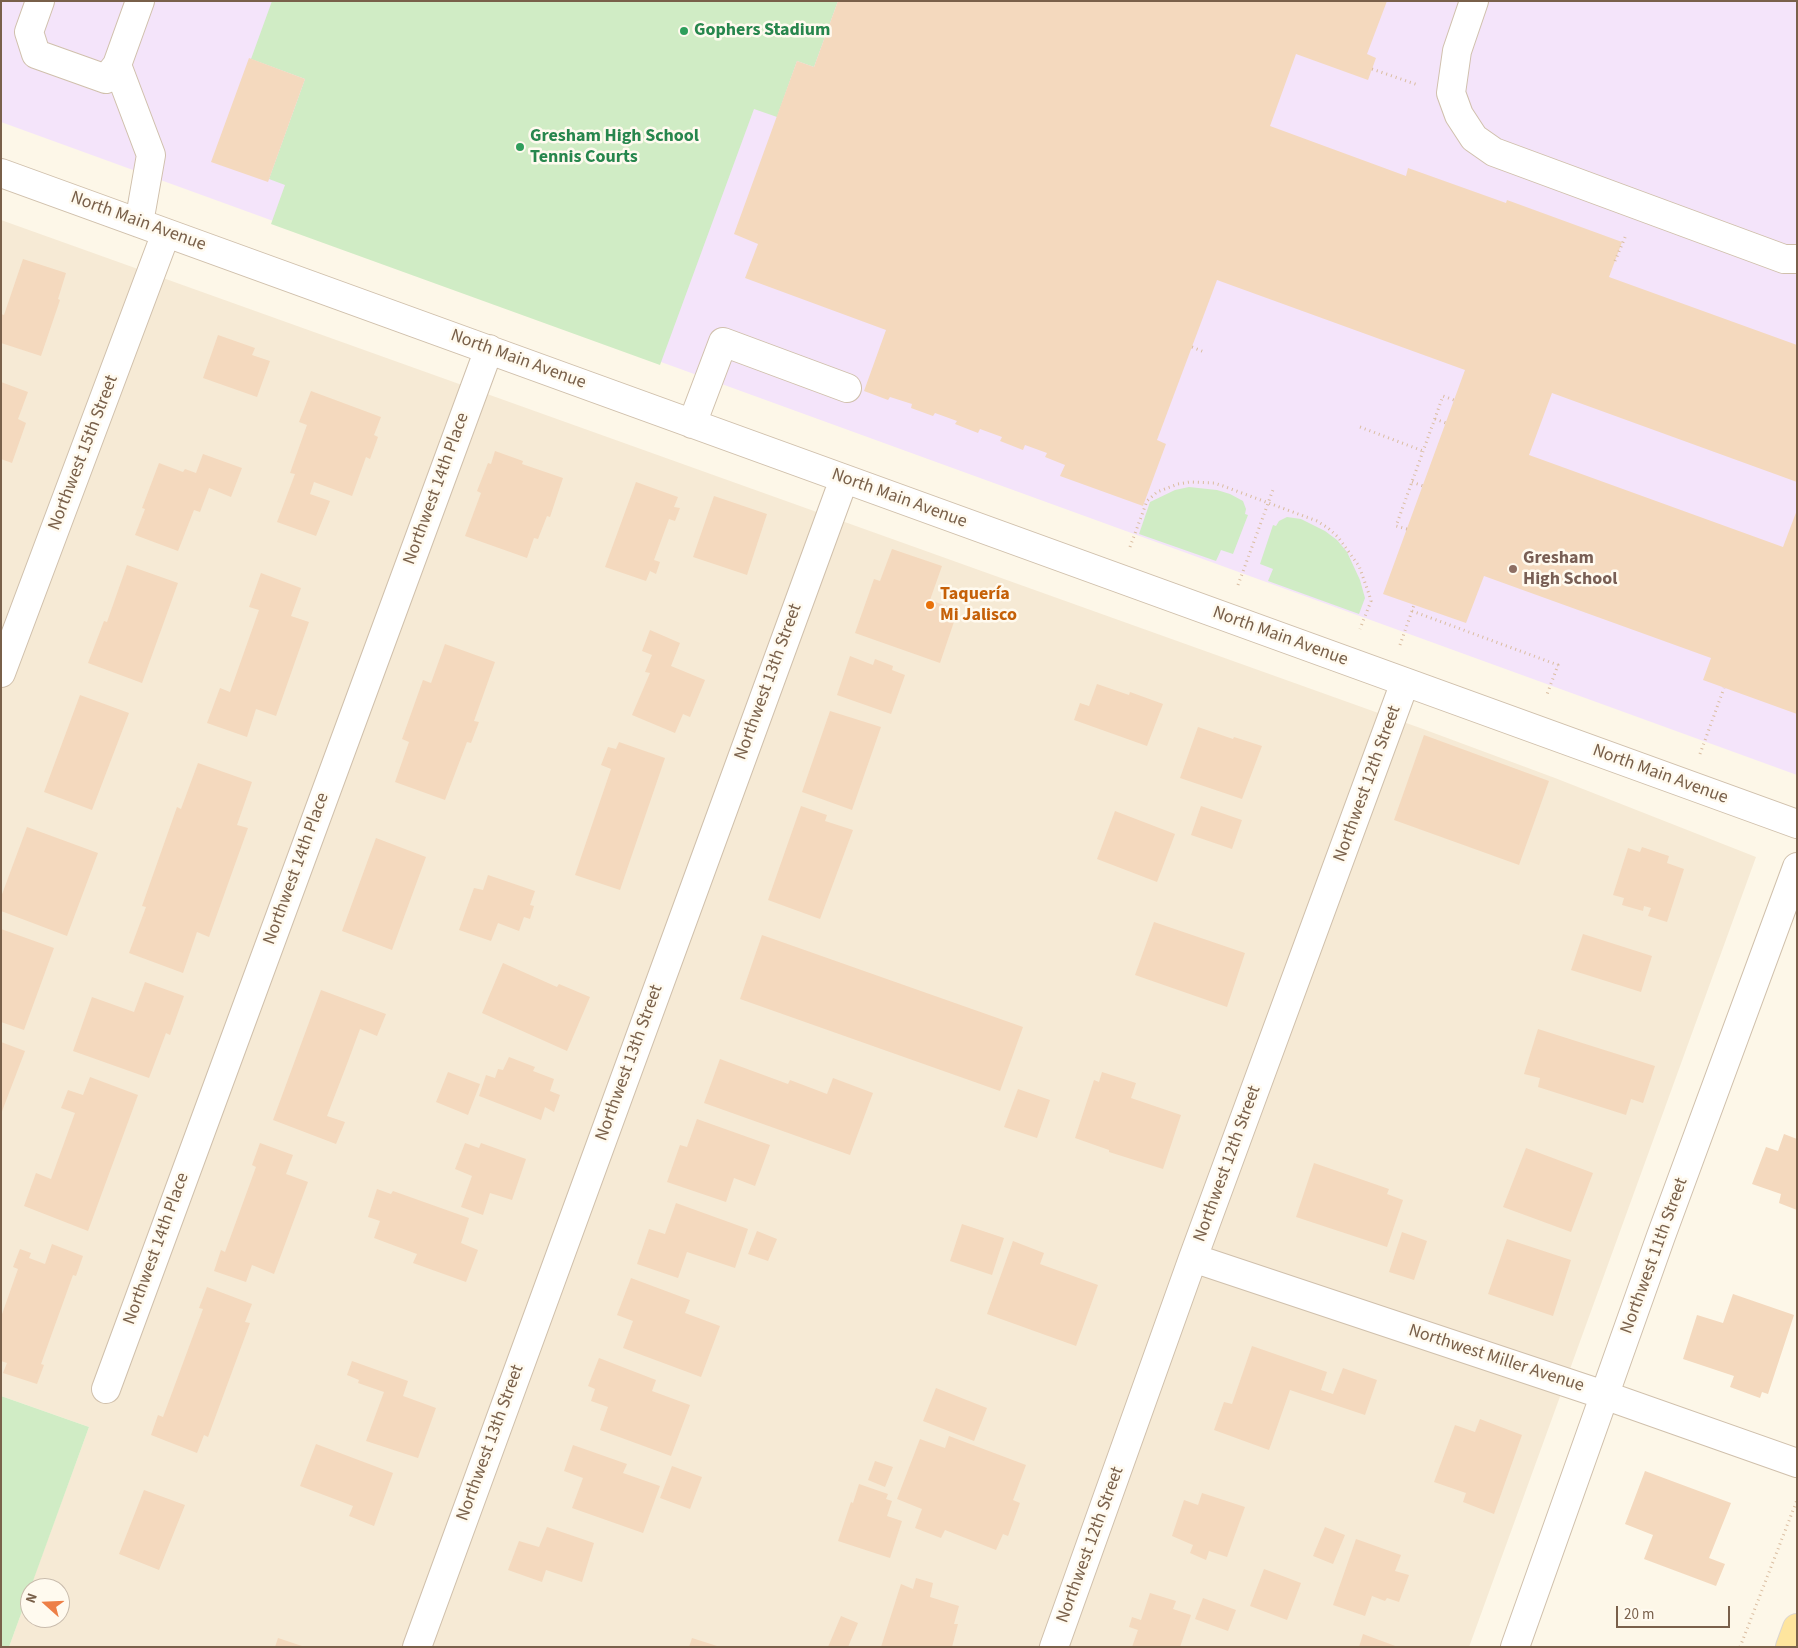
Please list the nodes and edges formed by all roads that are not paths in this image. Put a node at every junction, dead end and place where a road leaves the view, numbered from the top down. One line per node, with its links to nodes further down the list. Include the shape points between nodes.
1 (40, 1): 4 (street, via 29,32 36,54 106,80)
2 (140, 1): 4 (street)
3 (1474, 1): 8 (street, via 1457,51 1451,93 1459,115 1474,138 1494,152 1784,258)
4 (117, 65): 6 (street, via 151,155)
5 (1, 173): 6 (street, North Main Avenue)
6 (139, 223): 7 (street, North Main Avenue)
7 (166, 233): 9 (street, North Main Avenue); 13 (street, Northwest 15th Street)
8 (1797, 259)
9 (489, 349): 11 (street, North Main Avenue); 18 (street, Northwest 14th Place)
10 (847, 388): 11 (street, via 723,342)
11 (692, 424): 12 (street, North Main Avenue)
12 (844, 479): 14 (street, North Main Avenue); 22 (street, Northwest 13th Street)
13 (1, 673)
14 (1405, 682): 15 (street, North Main Avenue); 17 (street, Northwest 12th Street)
15 (1797, 824)
16 (1797, 867): 19 (street, Northwest 11th Street)
17 (1193, 1258): 19 (street, Northwest Miller Avenue); 23 (street, Northwest 12th Street)
18 (106, 1389)
19 (1604, 1395): 20 (street, Northwest Miller Avenue); 24 (street, Northwest 11th Street)
20 (1797, 1462)
21 (1797, 1628): 25 (main road)
22 (417, 1647)
23 (1054, 1647)
24 (1515, 1647)
25 (1790, 1647)

